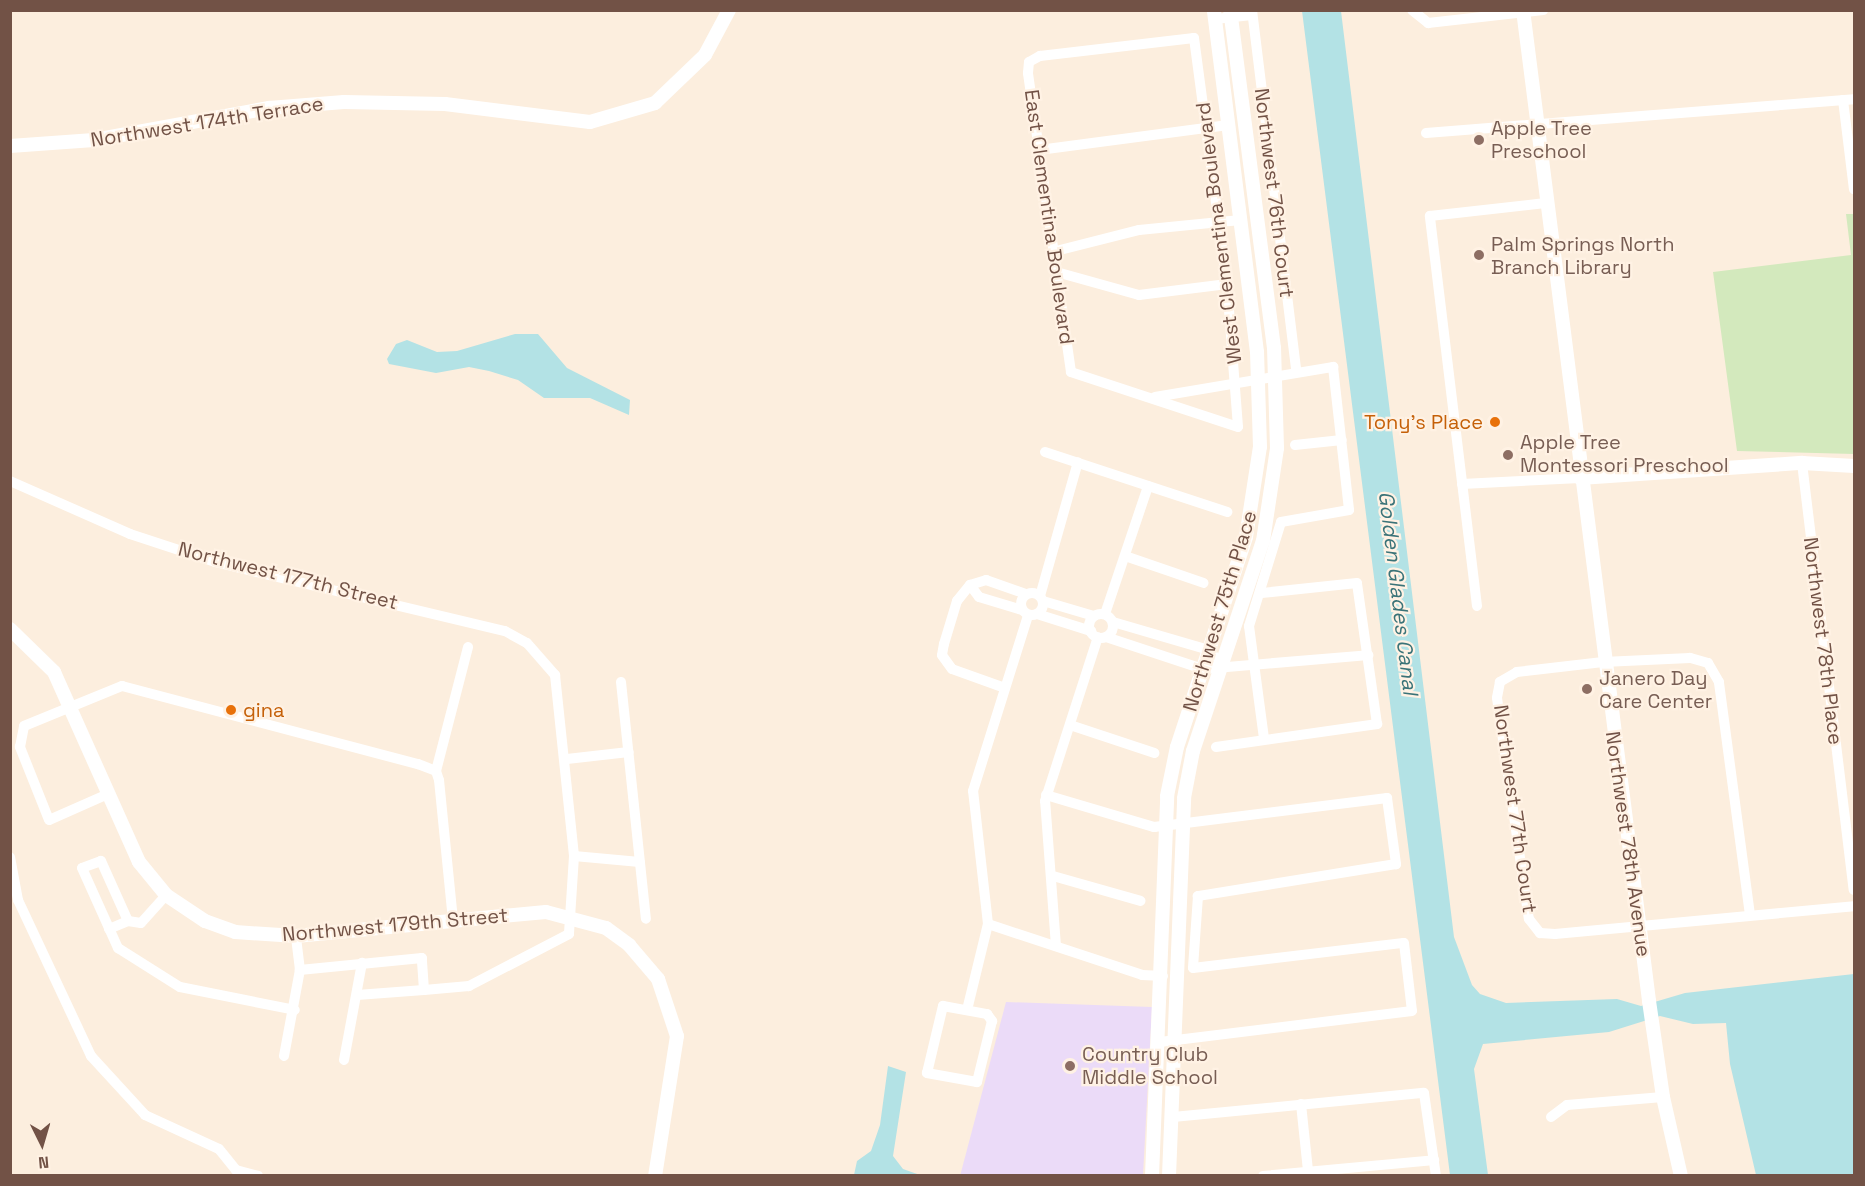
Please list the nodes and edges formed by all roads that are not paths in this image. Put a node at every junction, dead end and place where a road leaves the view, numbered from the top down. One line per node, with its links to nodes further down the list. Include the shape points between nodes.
1 (729, 10): 14 (street, Northwest 174th Terrace, via 705,55 654,103 590,122 446,104 344,102 269,108 93,140)
2 (1543, 10): 3 (street)
3 (1523, 11): 7 (street); 10 (street, Northwest 78th Avenue)
4 (1252, 13): 5 (street, Northwest 76th Court); 24 (street, Northwest 76th Court)
5 (1231, 14): 6 (street, Northwest 76th Court); 16 (street, Northwest 75th Place)
6 (1214, 15): 11 (street, Northwest 75th Place)
7 (1415, 15)
8 (1029, 62): 12 (street, West Clementina Boulevard, via 1040,56 1194,38); 15 (street, East Clementina Boulevard)
9 (1849, 100): 10 (street); 17 (street)
10 (1534, 122): 13 (street); 18 (street, Northwest 78th Avenue)
11 (1228, 125): 12 (street); 16 (street, via 1237,129); 19 (street, Northwest 75th Place)
12 (1207, 127): 15 (street); 20 (street, West Clementina Boulevard)
13 (1426, 133)
14 (10, 146)
15 (1039, 150): 21 (street, East Clementina Boulevard)
16 (1248, 151): 25 (street, Northwest 75th Place)
17 (1854, 189)
18 (1545, 203): 35 (street, Northwest 78th Avenue); 37 (street, via 1430,216)
19 (1240, 220): 20 (street); 26 (street, Northwest 75th Place)
20 (1218, 224): 21 (street, via 1139,230); 23 (street, West Clementina Boulevard)
21 (1056, 251): 22 (street, East Clementina Boulevard)
22 (1060, 273): 23 (street, via 1139,295); 28 (street, East Clementina Boulevard, via 1071,372)
23 (1227, 284): 27 (street, West Clementina Boulevard)
24 (1296, 370): 25 (street); 29 (street, via 1333,367)
25 (1276, 374): 26 (street); 55 (street, Northwest 75th Place, via 1270,509)
26 (1259, 376): 27 (street); 52 (street, Northwest 75th Place, via 1254,506)
27 (1236, 380): 28 (street); 28 (street, West Clementina Boulevard, via 1238,428)
28 (1155, 397)
29 (1342, 440): 30 (street); 43 (street, via 1349,510 1281,522)
30 (1294, 445)
31 (1045, 452): 32 (street)
32 (1078, 462): 38 (street); 45 (street)
33 (1802, 462): 34 (street); 35 (street); 76 (street, Northwest 78th Place)
34 (1854, 466)
35 (1580, 478): 37 (street); 54 (street, Northwest 78th Avenue)
36 (10, 481): 66 (street, Northwest 177th Street, via 130,534 215,562 505,631 527,643 555,675)
37 (1462, 484): 46 (street)
38 (1148, 486): 39 (street); 40 (street)
39 (1227, 512)
40 (1125, 556): 41 (street); 48 (street)
41 (1204, 582)
42 (970, 585): 44 (street, via 986,579); 47 (street, via 979,597); 59 (street, via 957,601 942,655 945,663)
43 (1262, 593): 53 (street, via 1357,583); 56 (street, via 1249,627)
44 (1026, 594): 45 (street); 47 (street)
45 (1042, 599): 47 (street); 48 (street)
46 (1477, 606)
47 (1029, 613): 50 (street); 59 (street)
48 (1104, 618): 50 (street); 50 (street); 52 (street)
49 (10, 629): 60 (street, Northwest 179th Street, via 44,658)
50 (1098, 635): 57 (street); 61 (street)
51 (468, 647): 67 (street)
52 (1209, 650): 55 (street); 57 (street, Northwest 75th Place)
53 (1368, 655): 56 (street); 62 (street, via 1377,724)
54 (1603, 662): 80 (street, via 1690,658 1708,663 1719,682); 86 (street, Northwest 78th Avenue); 86 (street, Northwest 77th Court, via 1517,672 1500,682 1497,698 1529,919 1540,933)
55 (1222, 666): 56 (street); 57 (street); 70 (street, Northwest 75th Place, via 1193,751)
56 (1254, 667): 62 (street)
57 (1203, 669): 71 (street, Northwest 75th Place, via 1177,747)
58 (621, 682): 64 (street)
59 (1005, 688): 85 (street, via 973,791)
60 (70, 704): 67 (street, via 128,687); 68 (street, Northwest 179th Street); 68 (street, via 24,726 20,747 49,820)
61 (1070, 725): 65 (street); 69 (street)
62 (1264, 738): 63 (street)
63 (1216, 747)
64 (628, 752): 66 (street); 74 (street)
65 (1154, 753)
66 (567, 759): 72 (street, Northwest 177th Street)
67 (436, 771): 83 (street)
68 (108, 794): 77 (street, Northwest 179th Street, via 139,862)
69 (1046, 795): 71 (street); 75 (street)
70 (1182, 824): 71 (street); 98 (street, Northwest 75th Place); 98 (street, via 1387,798 1395,864 1198,897 1193,968 1404,943 1412,1011)
71 (1164, 826): 92 (street, Northwest 75th Place)
72 (574, 856): 74 (street); 81 (street, Northwest 177th Street)
73 (10, 857): 107 (street, via 18,900 91,1056 145,1115 219,1149 236,1170)
74 (640, 862): 82 (street)
75 (1053, 876): 78 (street); 89 (street)
76 (1854, 890)
77 (166, 895): 84 (street, via 141,923); 88 (street, Northwest 179th Street, via 186,911 235,932)
78 (1142, 901)
79 (1854, 906): 80 (street)
80 (1750, 915): 86 (street)
81 (572, 916): 83 (street, Northwest 179th Street, via 546,912); 93 (street, via 569,934 561,942 469,986); 108 (street, Northwest 179th Street, via 606,928 645,962 667,998 677,1036)
82 (646, 919)
83 (453, 920): 88 (street, Northwest 179th Street)
84 (128, 921): 87 (street); 87 (street, via 101,861 82,868)
85 (988, 924): 89 (street); 96 (street)
86 (1640, 926): 101 (street, Northwest 78th Avenue)
87 (109, 929): 95 (street, via 118,948 180,987)
88 (296, 936): 91 (street)
89 (1056, 946): 92 (street, via 1142,975)
90 (362, 963): 91 (street); 93 (street, via 422,958); 94 (street)
91 (300, 970): 95 (street)
92 (1163, 976): 97 (street, Northwest 75th Place)
93 (424, 990): 94 (street)
94 (357, 995): 100 (street)
95 (295, 1010): 99 (street)
96 (967, 1010): 96 (street, via 987,1014 992,1021 978,1081 930,1075 926,1069 939,1009)
97 (1158, 1042): 98 (street); 109 (street, Northwest 75th Place)
98 (1175, 1042): 103 (street, Northwest 75th Place)
99 (284, 1056)
100 (344, 1059)
101 (1663, 1096): 104 (street, via 1568,1105); 113 (street, Northwest 78th Avenue)
102 (1301, 1104): 103 (street); 105 (street, via 1424,1093); 106 (street)
103 (1173, 1117): 110 (street, Northwest 75th Place)
104 (1551, 1117)
105 (1434, 1160): 106 (street); 112 (street)
106 (1308, 1171): 111 (street)
107 (258, 1176)
108 (655, 1176)
109 (1152, 1176)
110 (1169, 1176)
111 (1263, 1176)
112 (1436, 1176)
113 (1682, 1176)

